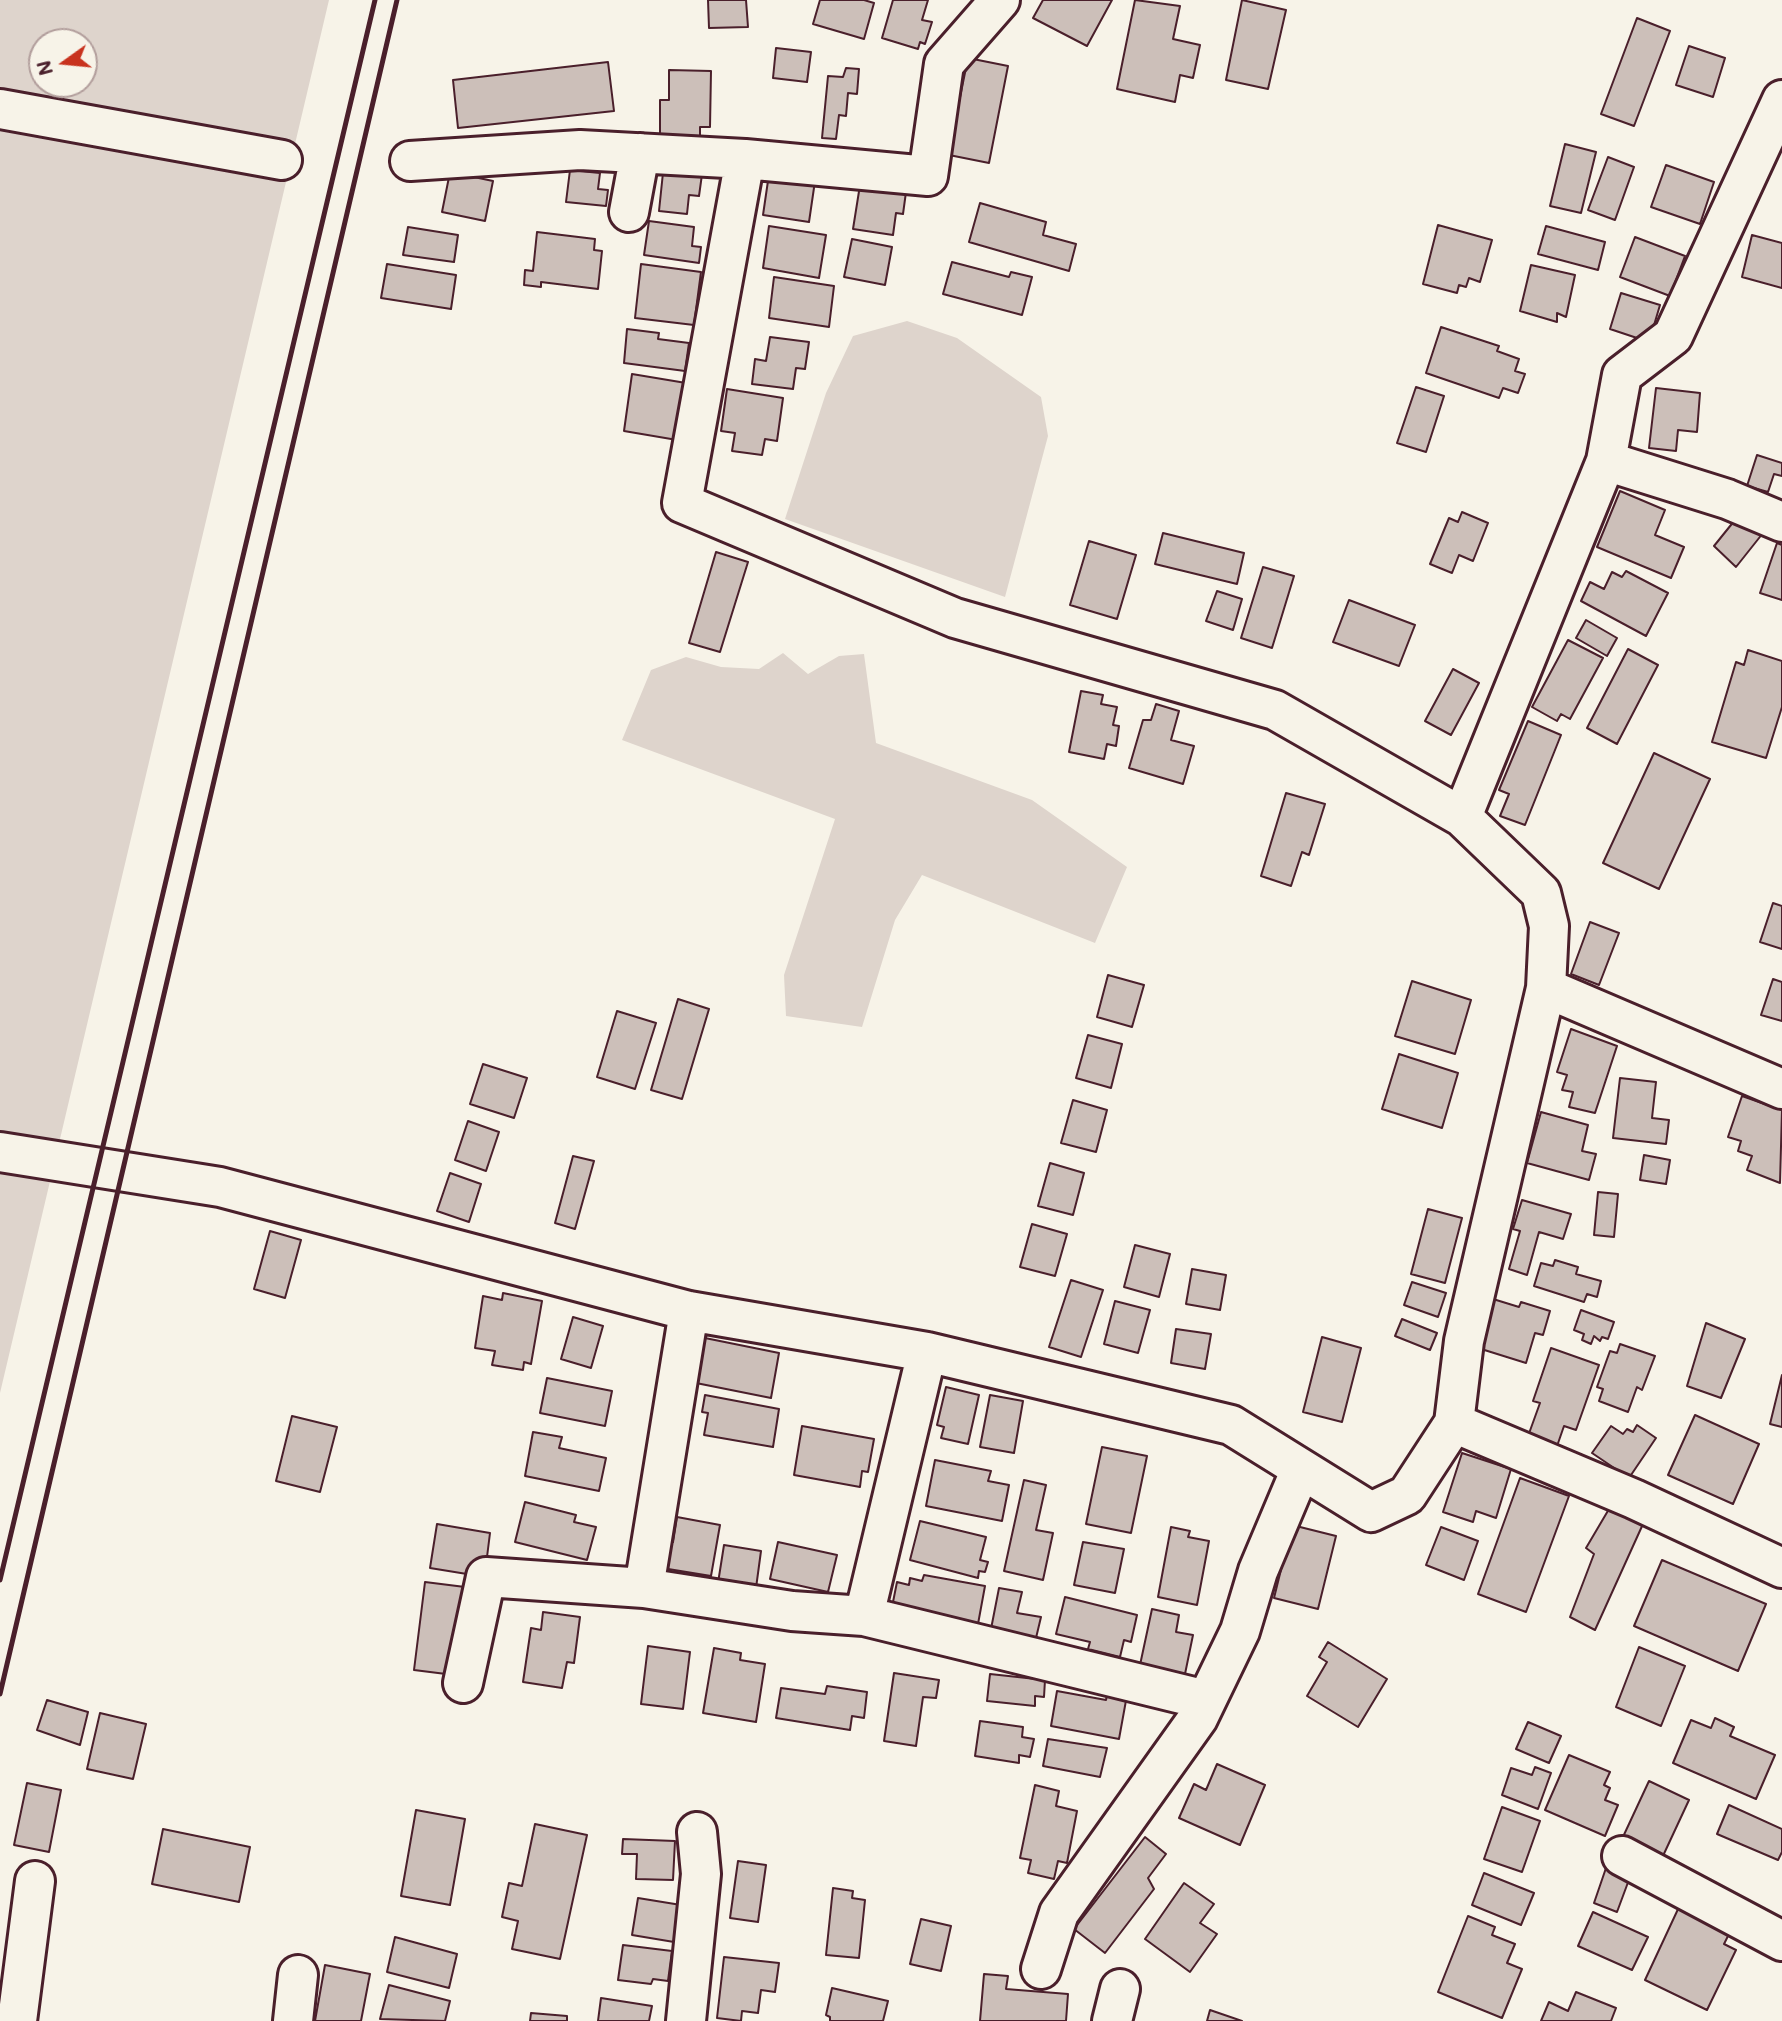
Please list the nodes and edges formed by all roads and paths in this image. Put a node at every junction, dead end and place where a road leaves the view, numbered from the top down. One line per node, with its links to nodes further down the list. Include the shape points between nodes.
1 (1000, 0): 6 (street, via 944,64 928,176)
2 (1782, 100): 4 (street)
3 (0, 109): 7 (street)
4 (1774, 138): 10 (street, via 1673,336 1622,374)
5 (640, 153): 6 (street); 8 (street, via 580,150); 9 (street)
6 (745, 159): 12 (street, via 682,502 955,618 1276,710)
7 (282, 160)
8 (410, 161)
9 (629, 212)
10 (1606, 461): 11 (street, via 1727,499); 12 (street)
11 (1782, 522)
12 (1462, 817): 13 (street, via 1541,893 1549,926)
13 (1546, 988): 14 (street); 18 (street, via 1464,1341)
14 (1782, 1089)
15 (0, 1152): 16 (street, via 220,1187)
16 (689, 1311): 17 (street); 21 (street)
17 (927, 1352): 19 (street, via 1231,1425); 22 (street)
18 (1454, 1423): 19 (street, via 1407,1495 1371,1512); 20 (street)
19 (1301, 1469): 24 (street, via 1258,1572 1240,1631)
20 (1782, 1568)
21 (644, 1588): 22 (street, via 792,1611); 23 (street, via 486,1577)
22 (864, 1616): 24 (street)
23 (463, 1682)
24 (1206, 1700): 29 (street, via 1198,1718 1059,1913)
25 (697, 1832): 33 (street, via 701,1874)
26 (1622, 1856): 28 (street)
27 (35, 1881): 31 (street)
28 (1782, 1941)
29 (1041, 1969)
30 (299, 1975): 32 (street)
31 (17, 2021)
32 (293, 2021)
33 (686, 2021)

